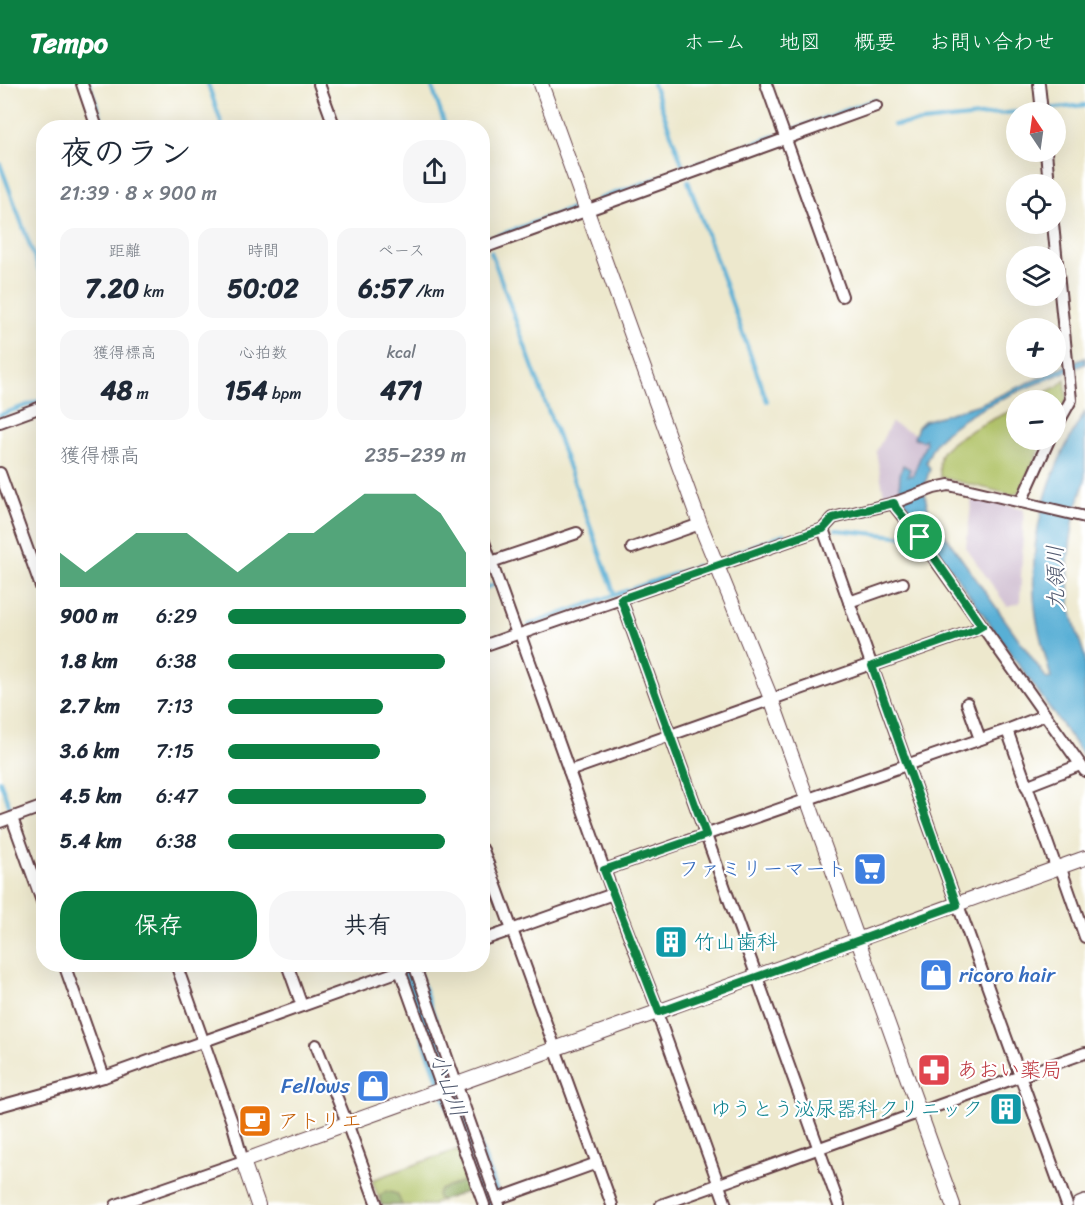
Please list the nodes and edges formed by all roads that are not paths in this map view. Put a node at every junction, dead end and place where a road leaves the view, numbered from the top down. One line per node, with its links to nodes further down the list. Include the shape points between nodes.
1 (82, 84): 8 (street)
2 (319, 84): 9 (street)
3 (541, 84): 11 (street)
4 (766, 84): 10 (street)
5 (1039, 84): 6 (street)
6 (1041, 102)
7 (876, 106): 10 (street)
8 (95, 120)
9 (331, 120)
10 (786, 139): 11 (street); 14 (street)
11 (587, 210): 13 (street); 23 (street)
12 (1054, 234): 16 (street, via 1071,400)
13 (490, 245)
14 (842, 296)
15 (36, 409): 17 (street)
16 (1066, 409)
17 (0, 422)
18 (1044, 450): 21 (street)
19 (0, 473): 30 (street)
20 (899, 502): 21 (street, via 949,485); 24 (street, via 833,518); 34 (street, via 896,508)
21 (1021, 502): 22 (street)
22 (1084, 517)
23 (700, 524): 26 (street); 29 (street)
24 (823, 529): 29 (street); 33 (street)
25 (577, 533): 28 (street)
26 (632, 548)
27 (490, 559): 28 (street)
28 (491, 562): 35 (street)
29 (717, 566): 32 (street); 38 (street)
30 (36, 573)
31 (903, 583): 33 (street)
32 (621, 599): 35 (street); 42 (street)
33 (849, 602): 37 (street)
34 (982, 626): 37 (street); 40 (street)
35 (519, 634): 36 (street); 46 (street)
36 (490, 644)
37 (871, 665): 38 (street); 44 (street)
38 (771, 701): 42 (street); 48 (street)
39 (967, 704): 43 (street)
40 (1045, 715): 41 (street); 45 (street)
41 (1007, 730): 43 (street); 47 (street)
42 (670, 736): 46 (street); 52 (street)
43 (980, 739): 44 (street)
44 (907, 765): 48 (street); 59 (street)
45 (1083, 768): 47 (street)
46 (569, 771): 56 (street)
47 (1026, 786): 54 (street)
48 (807, 800): 52 (street); 63 (street)
49 (36, 809): 50 (street)
50 (12, 818): 51 (street); 57 (street)
51 (0, 822)
52 (706, 835): 56 (street); 70 (street)
53 (1085, 858): 54 (street)
54 (1058, 867): 59 (street); 61 (street)
55 (490, 869): 60 (street)
56 (604, 870): 58 (street)
57 (36, 885)
58 (613, 894): 60 (street); 72 (street)
59 (958, 905): 63 (street); 78 (street)
60 (512, 930): 62 (street); 75 (street)
61 (1085, 937)
62 (490, 938)
63 (858, 941): 70 (street); 81 (street)
64 (67, 972): 77 (street)
65 (179, 972): 73 (street)
66 (290, 972): 71 (street)
67 (390, 972): 71 (street)
68 (408, 972): 79 (street)
69 (408, 972): 79 (street)
70 (756, 977): 72 (street); 83 (street)
71 (302, 1006): 73 (street)
72 (658, 1012): 75 (street); 86 (street)
73 (204, 1041): 77 (street); 84 (street)
74 (316, 1045): 82 (street)
75 (555, 1049): 79 (street); 85 (street)
76 (1085, 1053): 78 (street)
77 (104, 1077): 80 (street)
78 (1020, 1077): 81 (street); 99 (street)
79 (449, 1087): 82 (street); 88 (street); 93 (street)
80 (1, 1102)
81 (920, 1113): 83 (street); 98 (street)
82 (347, 1123): 84 (street); 92 (street)
83 (819, 1149): 86 (street); 97 (street)
84 (243, 1161): 87 (street); 91 (street)
85 (597, 1164): 88 (street); 94 (street)
86 (718, 1185): 95 (street); 96 (street)
87 (151, 1199): 90 (street)
88 (498, 1202)
89 (1085, 1203): 100 (main road)
90 (116, 1205)
91 (258, 1205)
92 (377, 1205)
93 (484, 1205)
94 (612, 1205)
95 (661, 1205)
96 (726, 1205)
97 (840, 1205)
98 (953, 1205)
99 (1067, 1205)
100 (1080, 1205)

